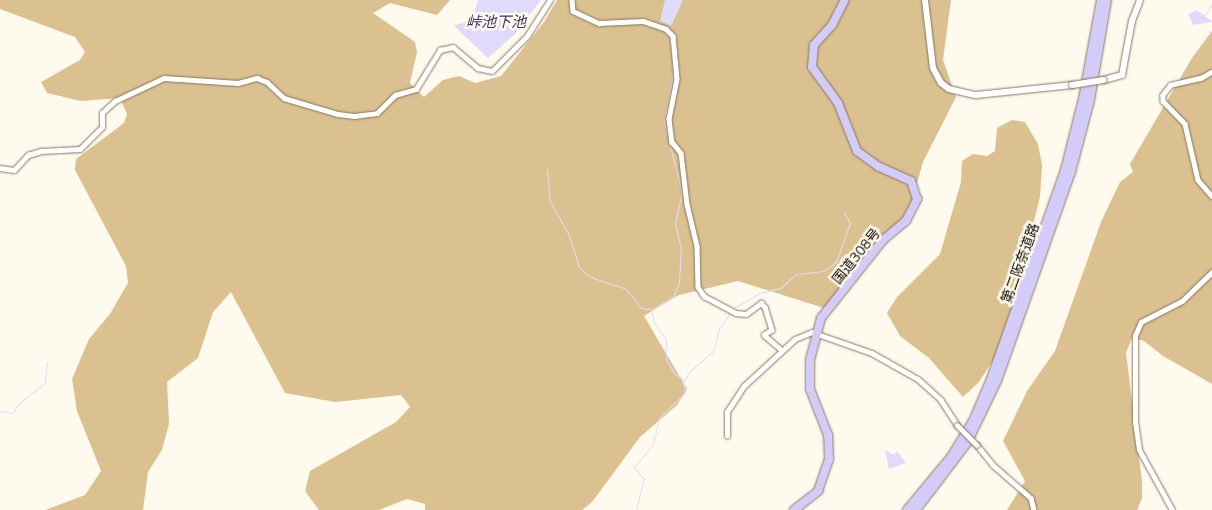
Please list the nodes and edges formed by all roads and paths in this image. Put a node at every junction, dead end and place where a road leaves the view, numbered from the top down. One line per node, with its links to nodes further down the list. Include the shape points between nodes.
1 (550, 0): 9 (street, via 527,36 492,70 478,68 454,47 440,50 416,89 395,95 378,113 338,114 284,98 267,82 257,78 238,83 164,78 115,101 102,113 102,127 80,149 41,151 28,155 14,170)
2 (572, 0): 13 (street, via 573,12 599,23 643,21 666,29 673,36 677,79 669,119 672,142 681,153 687,204 697,246 698,287 704,296 736,313 746,314 761,303 772,327 764,335)
3 (845, 0): 12 (highway, 国道308号, via 832,25 814,45 812,67 838,103 857,151 879,168 907,178 914,185 917,199 906,221 883,240 827,309)
4 (925, 0): 7 (street, bridge, via 933,68 941,83 949,89 976,95 1072,85 1122,75 1132,21)
5 (1101, 0): 16 (highway, 第二阪奈道路, via 1089,73 1065,170 994,372 962,440)
6 (1108, 0): 17 (highway, 第二阪奈道路, via 1092,92 1074,162 997,381 963,449)
7 (1140, 0)
8 (1212, 72): 10 (street, via 1202,78 1171,85 1163,95 1164,101 1186,124 1198,180)
9 (0, 168)
10 (1212, 196)
11 (1212, 272): 19 (street, via 1182,301 1141,322 1135,336 1135,423 1139,450)
12 (817, 334): 13 (street, via 812,332 794,339); 15 (highway, 国道308号, via 810,360 810,389 828,435 829,459 818,491); 18 (street, bridge, via 872,353 918,379 941,400 957,425 993,465 1031,498)
13 (782, 350): 14 (street, via 744,386 727,412)
14 (727, 436)
15 (794, 510)
16 (907, 510)
17 (916, 510)
18 (1034, 510)
19 (1172, 510)

